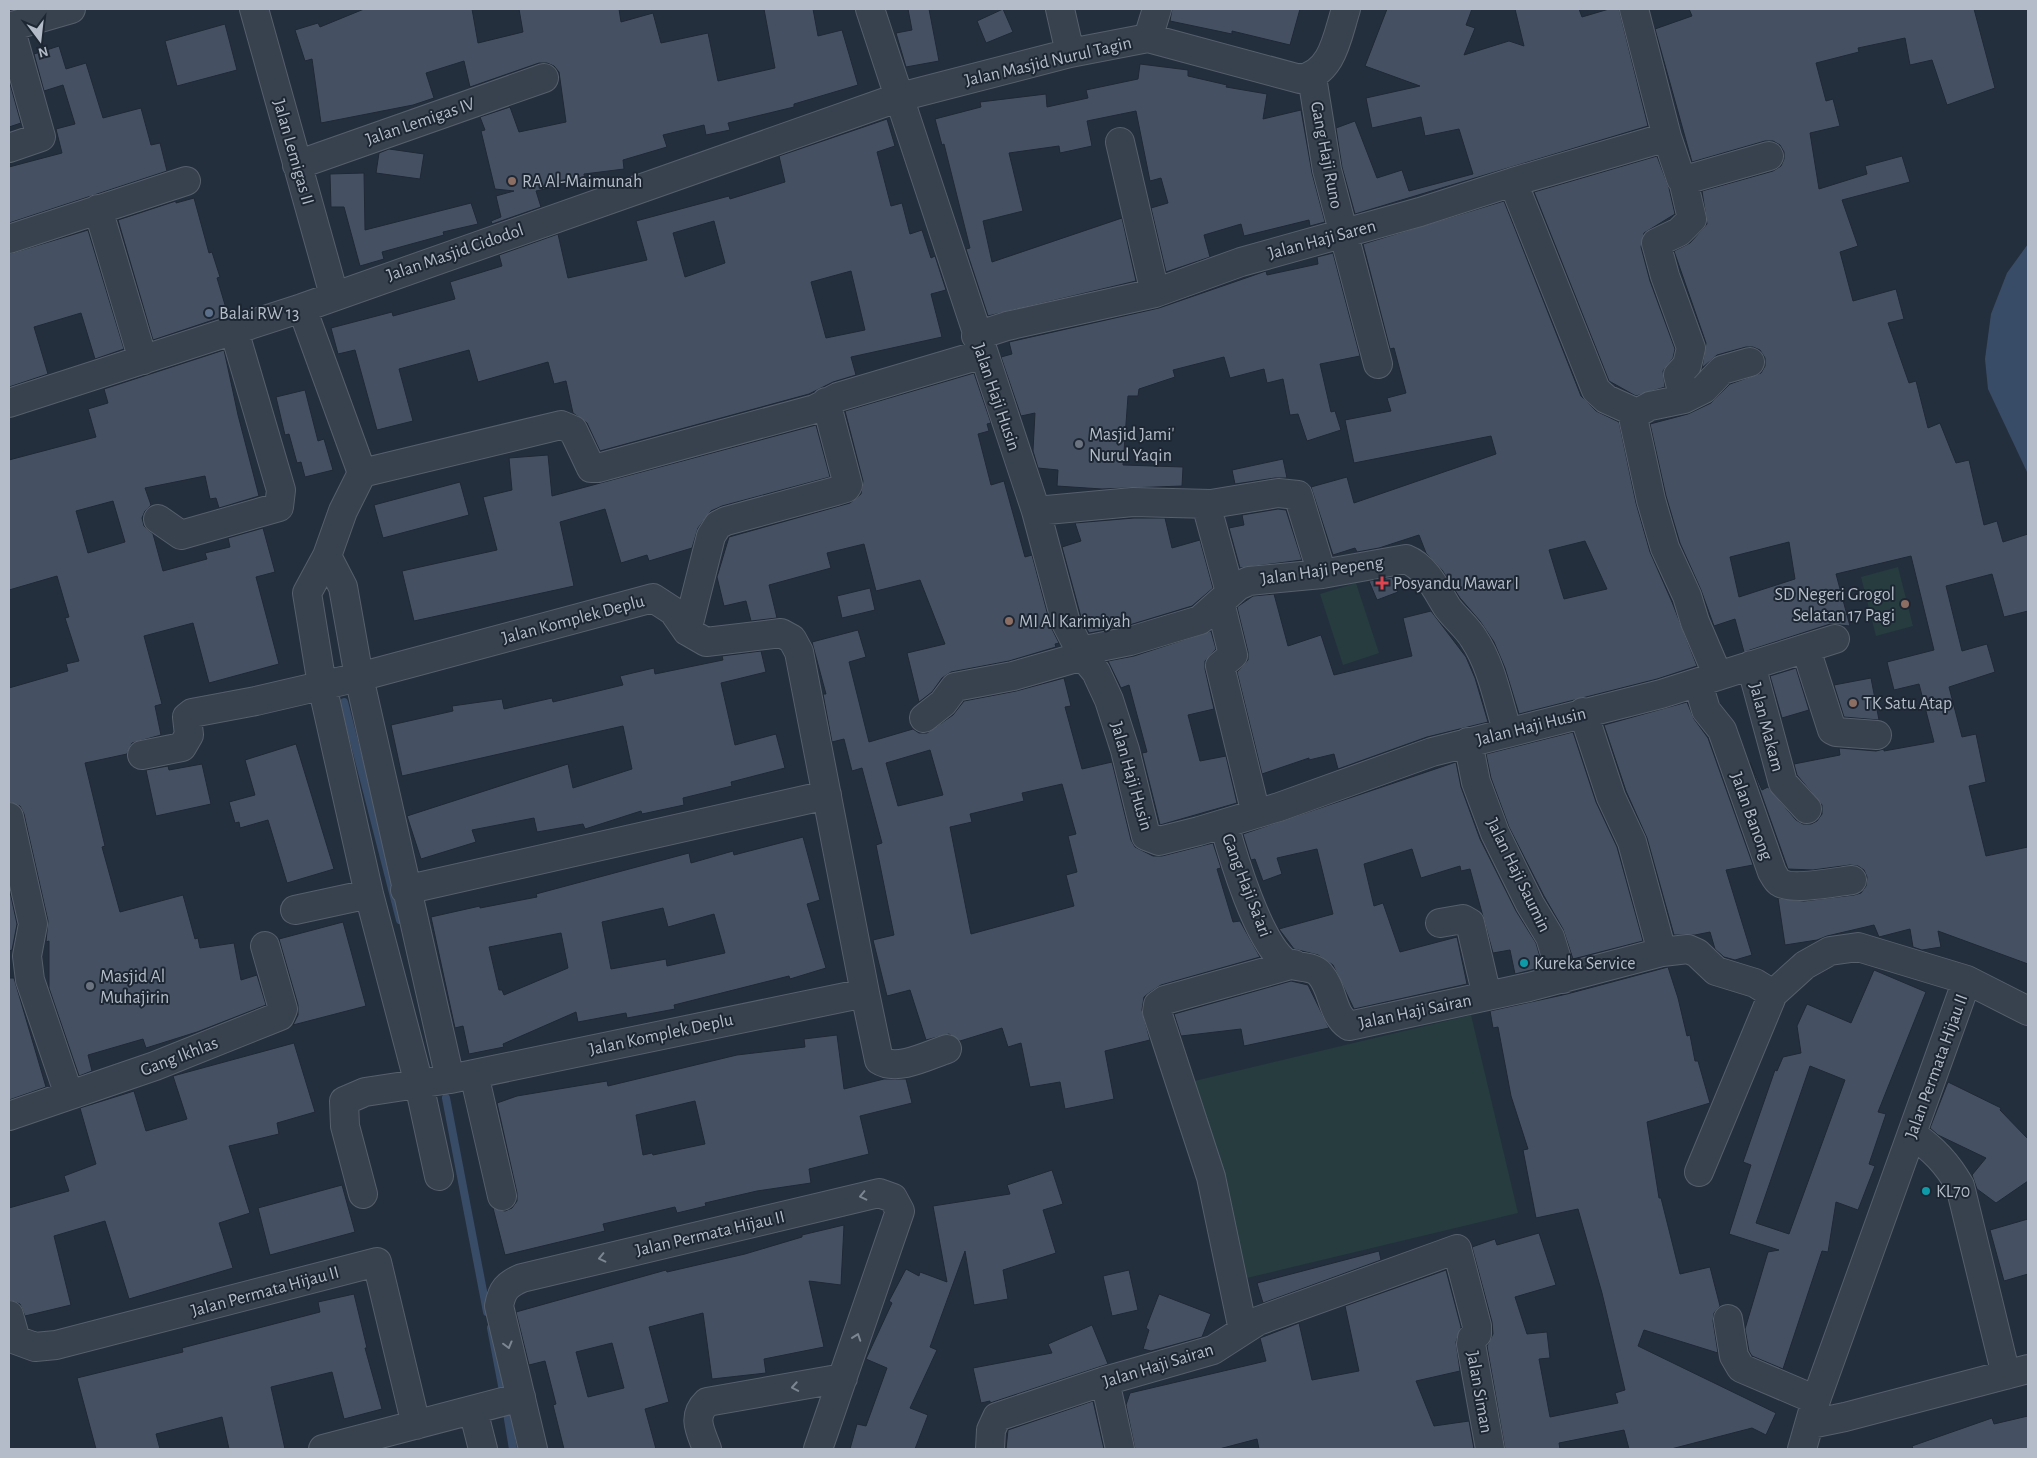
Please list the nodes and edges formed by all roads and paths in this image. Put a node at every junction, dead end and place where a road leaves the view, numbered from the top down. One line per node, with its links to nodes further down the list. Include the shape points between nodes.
1 (71, 9): 8 (street)
2 (254, 9): 18 (street, Jalan Lemigas II)
3 (870, 9): 13 (street, Jalan Haji Husin)
4 (1060, 9): 10 (street)
5 (1158, 9): 9 (street)
6 (1346, 9): 11 (street, via 1327,63)
7 (1634, 9): 14 (street)
8 (9, 27): 16 (street, via 41,137)
9 (1148, 38): 10 (street, Jalan Masjid Nurul Tagin); 11 (street, Jalan Masjid Nurul Tagin, via 1300,78)
10 (1070, 53): 13 (street, Jalan Masjid Nurul Tagin)
11 (1312, 77): 23 (street, Gang Haji Runo, via 1327,170)
12 (544, 78): 18 (street, Jalan Lemigas IV)
13 (900, 97): 26 (street, Jalan Masjid Cidodol); 29 (street, Jalan Haji Husin)
14 (1667, 137): 19 (street); 21 (street, Jalan Haji Saren)
15 (1120, 142): 25 (street)
16 (9, 148)
17 (1769, 156): 19 (street)
18 (297, 165): 26 (street, Jalan Lemigas II)
19 (1682, 180): 33 (street, via 1692,219 1679,232 1656,243 1691,348 1687,365 1678,374)
20 (186, 181): 22 (street)
21 (1513, 182): 23 (street, Jalan Haji Saren); 36 (street, via 1596,390 1606,399)
22 (98, 209): 24 (street); 30 (street)
23 (1343, 233): 25 (street, Jalan Haji Saren, via 1241,262); 32 (street, Gang Haji Runo)
24 (9, 239)
25 (1155, 293): 29 (street, Jalan Haji Saren, via 1007,326)
26 (334, 295): 27 (street, Jalan Masjid Cidodol)
27 (302, 308): 28 (street, Jalan Masjid Cidodol); 37 (street)
28 (234, 330): 30 (street, Jalan Masjid Cidodol); 40 (street, via 281,490 279,507 181,535)
29 (980, 345): 34 (street, Jalan Haji Saren); 39 (street, Jalan Haji Husin)
30 (143, 360): 35 (street, Jalan Masjid Cidodol)
31 (1750, 362): 33 (street, via 1722,370 1704,389)
32 (1378, 364)
33 (1684, 399): 36 (street, via 1650,406)
34 (826, 402): 37 (street, Jalan Haji Saren, via 815,409 594,469 587,462 573,430 561,425); 44 (street, via 848,485 718,525 711,536)
35 (9, 403)
36 (1637, 413): 49 (street, via 1634,422 1651,500 1665,548 1687,596)
37 (362, 473): 41 (street, via 343,511)
38 (1206, 504): 39 (street, via 1133,502); 42 (street, via 1278,493 1298,495); 43 (street)
39 (1036, 511): 47 (street, Jalan Haji Husin, via 1059,602)
40 (158, 519)
41 (327, 556): 50 (street, via 343,587); 50 (street, via 307,594)
42 (1322, 574): 43 (street, Jalan Haji Pepeng, via 1249,581); 53 (street, Jalan Haji Pepeng, via 1394,559 1415,562 1474,638 1485,658)
43 (1225, 597): 47 (street, Jalan Haji Pepeng, via 1206,617 1175,629); 59 (street, via 1233,655 1220,666)
44 (687, 631): 50 (street, Jalan Komplek Deplu, via 673,611 653,598); 57 (street, Jalan Komplek Deplu, via 706,642 781,633 792,639 799,652)
45 (1835, 640): 46 (street, Jalan Haji Husin)
46 (1806, 649): 48 (street, Jalan Haji Husin); 54 (street, via 1832,730)
47 (1082, 653): 52 (street, Jalan Haji Pepeng, via 1013,676 955,687 943,703); 61 (street, Jalan Haji Husin, via 1096,672 1113,712 1146,836 1159,841)
48 (1751, 665): 49 (street, Jalan Haji Husin); 58 (street, Jalan Makam, via 1783,783)
49 (1708, 679): 51 (street, Jalan Haji Husin); 62 (street, Jalan Banong, via 1706,710 1722,730 1772,872 1779,882 1814,884)
50 (340, 681): 56 (street, Jalan Komplek Deplu, via 192,713 187,717 189,735 182,747); 63 (street); 64 (street)
51 (1583, 712): 53 (street, Jalan Haji Husin); 68 (street, via 1611,796 1632,842)
52 (924, 718)
53 (1508, 733): 55 (street, Jalan Haji Husin)
54 (1877, 735)
55 (1468, 742): 59 (street, Jalan Haji Husin); 70 (street, Jalan Haji Saumin, via 1476,782 1495,833 1550,937)
56 (142, 755)
57 (827, 795): 63 (street); 72 (street, Jalan Komplek Deplu)
58 (1807, 809)
59 (1256, 814): 61 (street, Jalan Haji Husin)
60 (9, 818): 80 (street, via 33,924 27,956 30,980)
61 (1224, 824): 69 (street, Gang Haji Sa'ari, via 1231,851 1264,934 1286,963)
62 (1852, 880)
63 (406, 890): 78 (street)
64 (369, 894): 65 (street); 79 (street)
65 (295, 910)
66 (1440, 923): 74 (street, via 1463,918 1470,923)
67 (265, 946): 80 (street, Gang Ikhlas, via 283,1009 280,1016 155,1066)
68 (1662, 952): 70 (street, Jalan Haji Sairan); 73 (street, Jalan Haji Sairan, via 1688,950 1697,953 1716,971 1755,983)
69 (1294, 964): 76 (street, Gang Haji Sa'ari, via 1320,973 1340,1020); 90 (street, via 1165,1000 1158,1005 1157,1012 1210,1178)
70 (1563, 979): 74 (street, Jalan Haji Sairan)
71 (1967, 980): 73 (street, Jalan Permata Hijau II, via 1858,947 1830,951 1805,965); 75 (street); 82 (street, Jalan Permata Hijau II)
72 (866, 993): 77 (street, via 879,1060 896,1064); 78 (street, Jalan Komplek Deplu)
73 (1773, 994): 83 (street, Jalan Permata Hijau II)
74 (1484, 996): 76 (street, Jalan Haji Sairan)
75 (2028, 1011)
76 (1349, 1026)
77 (947, 1049)
78 (462, 1076): 79 (street, Jalan Komplek Deplu); 86 (street)
79 (419, 1084): 84 (street); 85 (street, Jalan Komplek Deplu, via 365,1092 344,1101 345,1126)
80 (69, 1095): 81 (street, Gang Ikhlas)
81 (9, 1116)
82 (1912, 1134): 91 (street, via 1936,1151 1960,1186); 96 (street, Jalan Permata Hijau II)
83 (1699, 1172)
84 (438, 1176)
85 (363, 1194)
86 (502, 1196)
87 (1457, 1249): 90 (street, Jalan Haji Sairan, via 1315,1299); 105 (street, Jalan Siman, via 1477,1326 1477,1334 1471,1344)
88 (9, 1315): 97 (street, Jalan Permata Hijau II, via 16,1340 35,1348 56,1345 377,1262)
89 (1728, 1319): 96 (street, via 1734,1356 1741,1368)
90 (1243, 1330): 93 (street, Jalan Haji Sairan, via 1213,1350)
91 (2017, 1372): 96 (street, via 1845,1417)
92 (843, 1378): 94 (street, Jalan Permata Hijau II, one-way to 94, via 900,1211 893,1198 879,1192 522,1278 509,1284 501,1294 499,1306); 101 (street, one-way to 101, via 706,1402 699,1410 697,1420); 102 (street, Jalan Permata Hijau II)
93 (1105, 1381): 103 (street, Jalan Haji Sairan, via 998,1417 991,1430); 104 (street)
94 (521, 1397): 95 (street); 100 (street, Jalan Permata Hijau II)
95 (474, 1410): 97 (street); 99 (street)
96 (1813, 1412): 106 (street, Jalan Permata Hijau II)
97 (416, 1425): 98 (street)
98 (323, 1449)
99 (483, 1449)
100 (533, 1449)
101 (707, 1449)
102 (818, 1449)
103 (990, 1449)
104 (1120, 1449)
105 (1490, 1449)
106 (1802, 1449)

